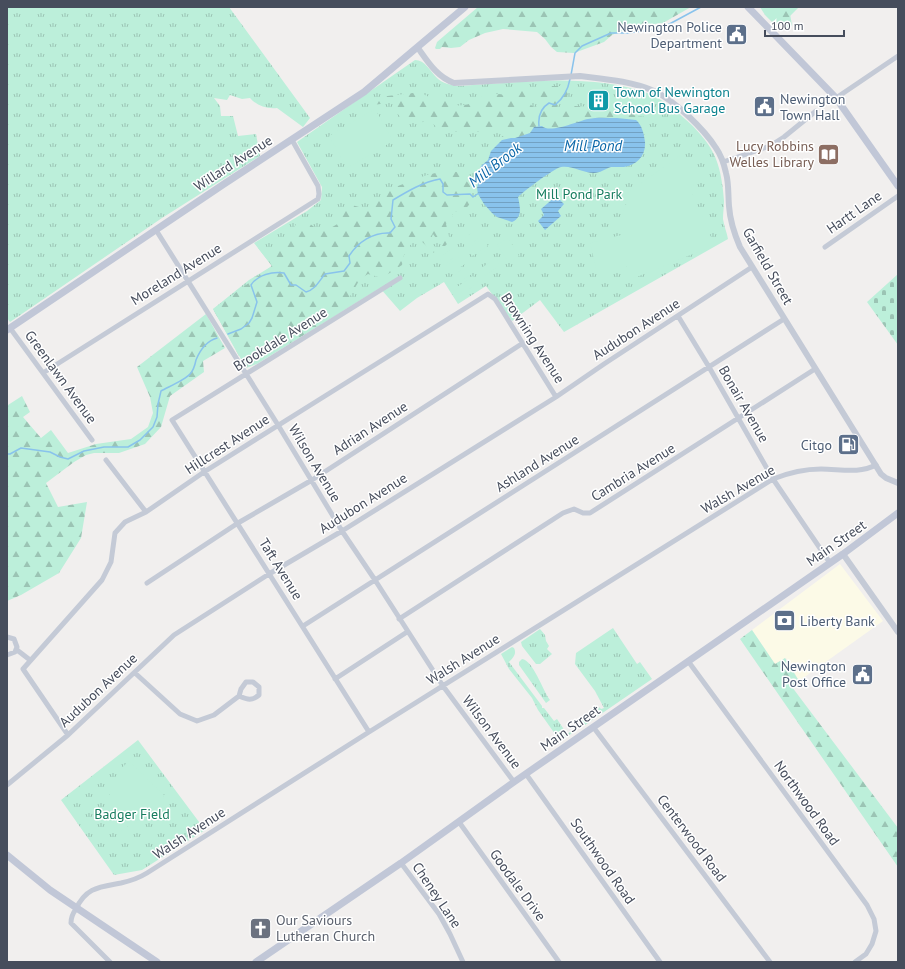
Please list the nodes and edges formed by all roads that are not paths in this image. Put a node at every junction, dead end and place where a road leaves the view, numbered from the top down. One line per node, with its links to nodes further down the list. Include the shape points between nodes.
1 (465, 7): 3 (main road, Willard Avenue)
2 (748, 7): 5 (main road)
3 (418, 48): 7 (main road, Willard Avenue, via 364,92); 8 (street, Garfield Street, via 438,74 454,83 580,76 639,85 665,97 695,123 716,148)
4 (898, 56): 5 (street)
5 (836, 98): 9 (main road)
6 (816, 111): 8 (street, via 774,144)
7 (292, 140): 11 (main road, Willard Avenue); 15 (street, Moreland Avenue, via 318,186 318,199)
8 (723, 162): 13 (street, Garfield Street, via 728,182 732,227 740,247)
9 (898, 186)
10 (898, 196): 12 (street, Hartt Lane)
11 (156, 230): 15 (street, Wilson Avenue); 19 (main road, Willard Avenue)
12 (825, 247)
13 (752, 266): 17 (street, Audubon Avenue); 18 (street, Garfield Street)
14 (400, 278): 24 (street, Brookdale Avenue)
15 (188, 280): 23 (street, Moreland Avenue); 24 (street, Wilson Avenue)
16 (488, 294): 20 (street, Browning Avenue); 28 (street, Hillcrest Avenue)
17 (678, 316): 21 (street, Bonair Avenue); 25 (street, Audubon Avenue)
18 (784, 319): 21 (street, Ashland Avenue); 22 (street, Garfield Street)
19 (8, 329): 23 (street, Greenlawn Avenue)
20 (523, 343): 25 (street, Browning Avenue); 34 (street, Adrian Avenue)
21 (709, 368): 26 (street, Bonair Avenue); 43 (street, Ashland Avenue)
22 (815, 369): 26 (street, Cambria Avenue); 31 (street, Garfield Street)
23 (43, 373): 29 (street, Greenlawn Avenue)
24 (246, 374): 27 (street, Brookdale Avenue); 28 (street, Wilson Avenue)
25 (556, 397): 39 (street, Audubon Avenue)
26 (738, 419): 33 (street, Bonair Avenue); 45 (street, Cambria Avenue, via 590,513 574,509 563,514)
27 (172, 420): 32 (street, Taft Avenue)
28 (278, 425): 32 (street, Hillcrest Avenue); 34 (street, Wilson Avenue)
29 (92, 440)
30 (106, 460): 36 (street)
31 (876, 466): 33 (street, Walsh Avenue, via 862,470 819,469); 35 (street, Garfield Street, via 886,478)
32 (204, 472): 36 (street, Hillcrest Avenue); 38 (street, Taft Avenue)
33 (773, 479): 41 (street, Bonair Avenue); 56 (street, Walsh Avenue)
34 (312, 480): 38 (street, Adrian Avenue); 39 (street, Wilson Avenue)
35 (898, 483)
36 (146, 512): 52 (street, Hillcrest Avenue, via 125,522 115,533 111,562 102,580)
37 (898, 513): 40 (main road, Main Street)
38 (238, 522): 42 (street, Taft Avenue); 44 (street, Adrian Avenue)
39 (342, 531): 42 (street, Audubon Avenue); 43 (street, Wilson Avenue)
40 (843, 554): 41 (main road, Main Street); 48 (street)
41 (830, 563): 53 (main road, Main Street)
42 (269, 574): 46 (street, Taft Avenue); 54 (street, Audubon Avenue, via 174,635)
43 (375, 580): 45 (street, Wilson Avenue); 46 (street, Ashland Avenue)
44 (147, 583)
45 (399, 619): 47 (street, Wilson Avenue)
46 (303, 626): 55 (street, Taft Avenue)
47 (408, 632): 55 (street); 56 (street, Wilson Avenue)
48 (898, 632)
49 (7, 637): 50 (street, via 16,641)
50 (17, 650): 51 (street); 52 (street)
51 (7, 655)
52 (30, 660): 60 (street, via 23,669)
53 (688, 661): 58 (main road, Main Street); 75 (street, Northwood Road, via 867,905 874,919 876,931 866,954)
54 (135, 673): 57 (street, via 180,714 197,721 214,715); 60 (street, Audubon Avenue)
55 (335, 679): 59 (street, Taft Avenue)
56 (443, 686): 59 (street, Walsh Avenue); 62 (street, Wilson Avenue)
57 (239, 696)
58 (594, 728): 61 (main road, Main Street); 74 (street, Centerwood Road)
59 (369, 732): 67 (street, Walsh Avenue, via 147,874 89,892)
60 (68, 735): 63 (street, Audubon Avenue)
61 (526, 774): 62 (main road, Main Street); 73 (street, Southwood Road)
62 (514, 782): 64 (main road, Main Street)
63 (7, 785)
64 (459, 822): 66 (main road, Main Street); 72 (street, Goodale Drive)
65 (7, 855): 67 (main road)
66 (401, 863): 70 (main road, Main Street); 71 (street, Cheney Lane, via 439,914)
67 (76, 908): 68 (street, via 71,920 72,926); 69 (main road)
68 (110, 962)
69 (157, 962)
70 (256, 962)
71 (463, 962)
72 (559, 962)
73 (660, 962)
74 (770, 962)
75 (855, 962)

